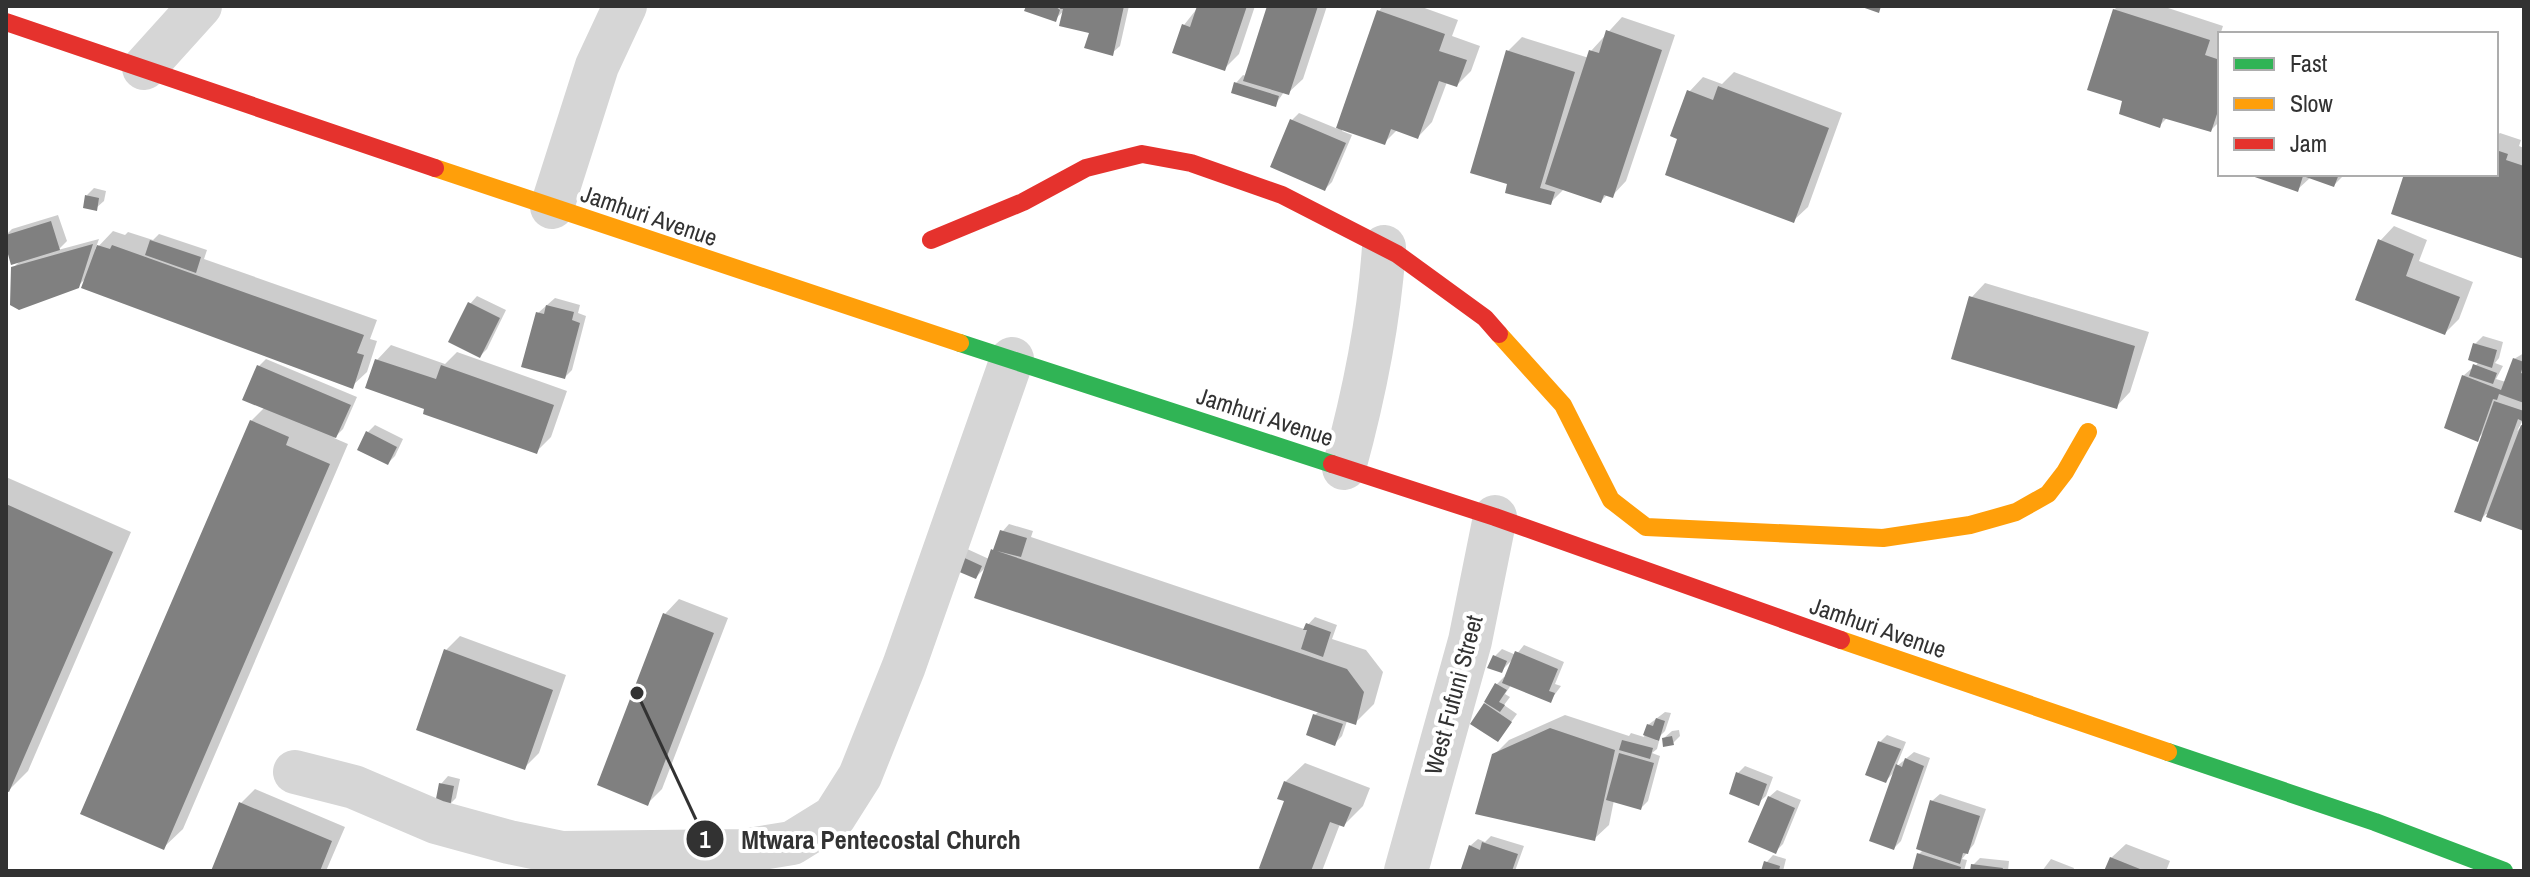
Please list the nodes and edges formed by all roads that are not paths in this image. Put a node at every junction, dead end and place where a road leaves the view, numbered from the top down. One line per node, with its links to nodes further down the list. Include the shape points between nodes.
1 (200, 6): 4 (street)
2 (625, 6): 5 (street, via 597,66)
3 (14, 17): 4 (street, Jamhuri Avenue)
4 (144, 68): 5 (street, Jamhuri Avenue)
5 (552, 207): 8 (street, Jamhuri Avenue)
6 (931, 240): 7 (street, via 1023,202 1086,168 1142,154 1191,163 1282,195)
7 (1384, 247): 9 (street, via 1485,318 1563,405 1611,500 1646,527 1883,538 1919,534 2025,508 2047,495); 10 (street, via 1381,299)
8 (1012, 359): 10 (street, Jamhuri Avenue); 12 (street, via 860,776 834,817 792,843 743,851 562,853 436,822 354,787)
9 (2088, 432)
10 (1344, 468): 11 (street, Jamhuri Avenue)
11 (1495, 517): 13 (street, West Fufuni Street, via 1470,641); 14 (street, Jamhuri Avenue)
12 (295, 772)
13 (1406, 871)
14 (2504, 871)

